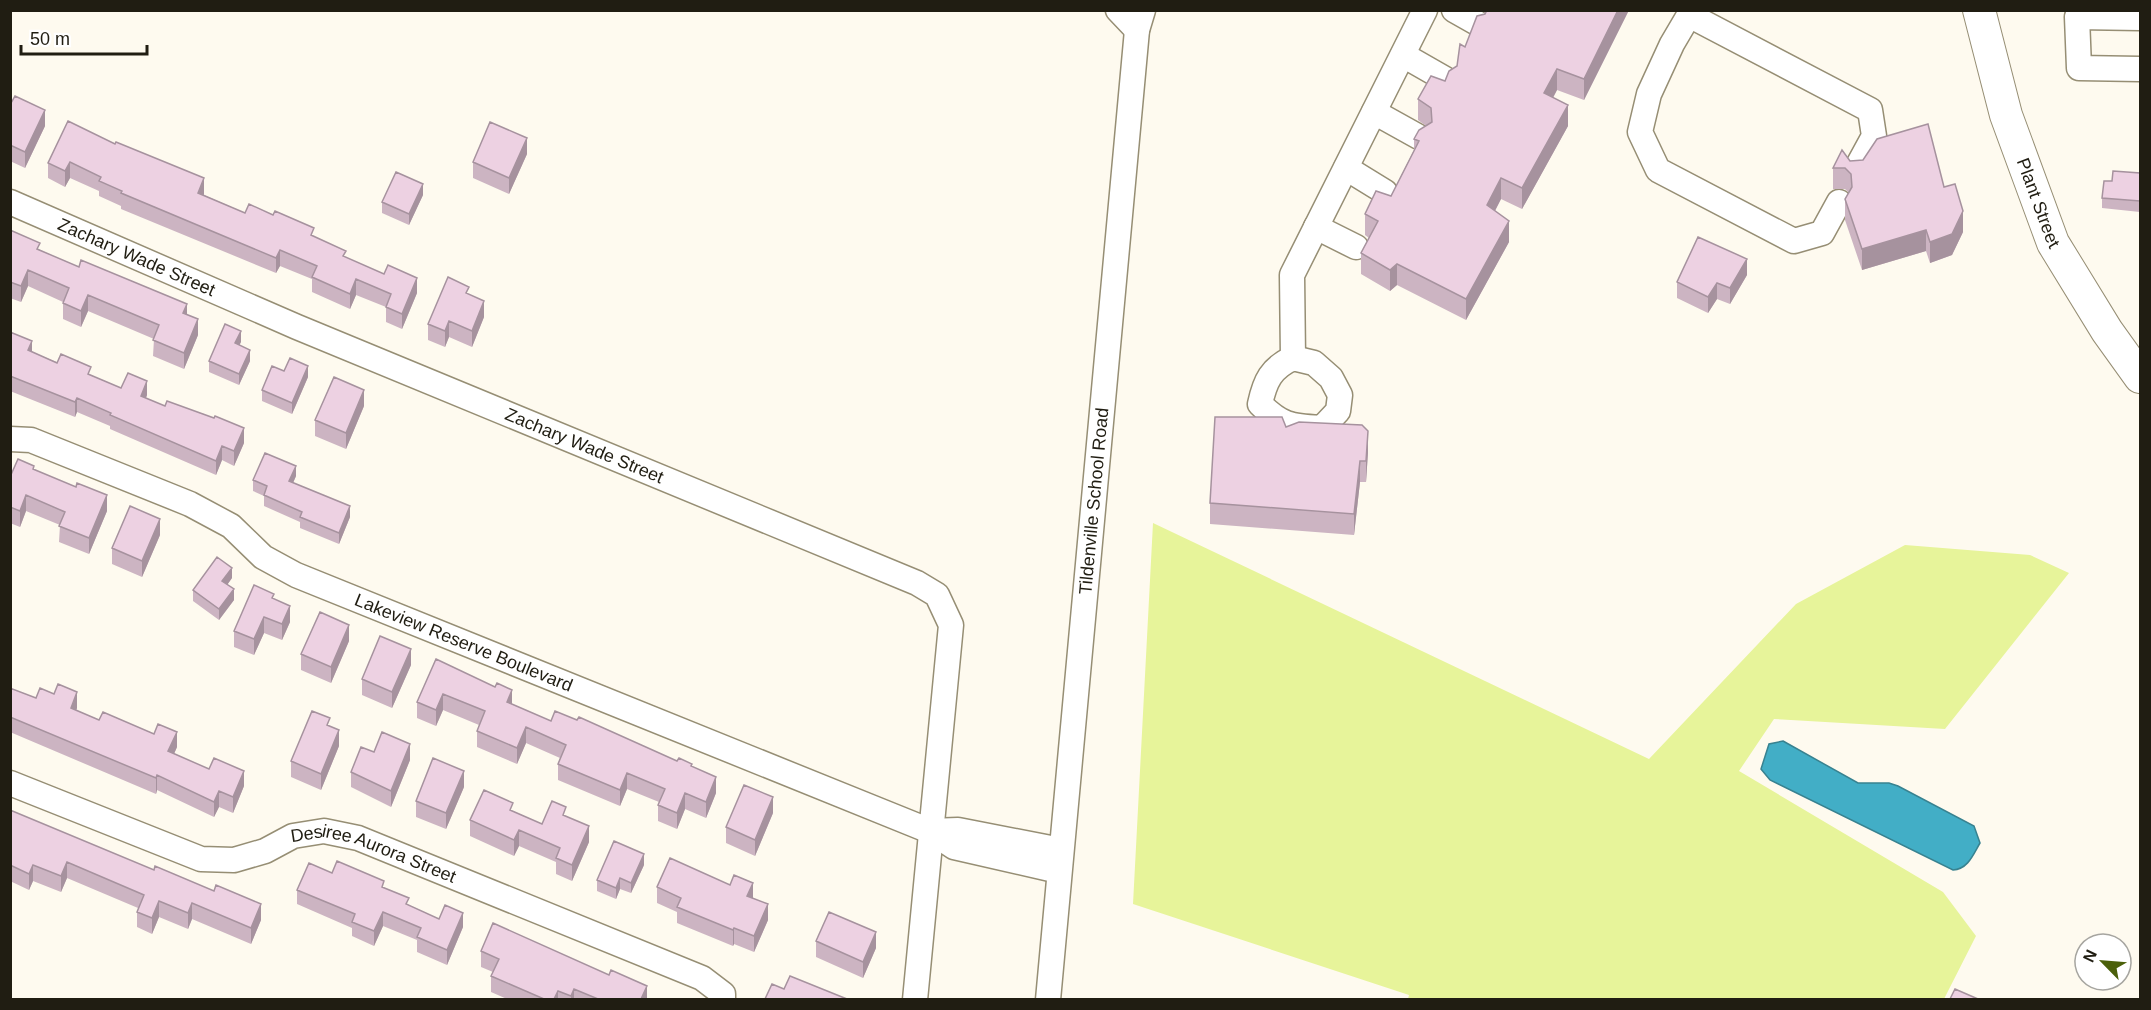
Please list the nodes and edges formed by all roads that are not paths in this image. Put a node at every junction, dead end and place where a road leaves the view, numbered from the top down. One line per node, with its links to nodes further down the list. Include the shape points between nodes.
1 (1118, 10): 7 (street, Tildenville School Road)
2 (1425, 10): 9 (street)
3 (1454, 10): 8 (street)
4 (1979, 10): 22 (main road, Plant Street, via 2006,115 2053,243 2107,332)
5 (1691, 13): 15 (street, via 1870,110 1874,136); 18 (street, via 1649,94 1640,132 1658,170 1794,241 1822,233)
6 (2140, 18): 10 (street, via 2077,17 2079,68)
7 (1140, 20): 26 (street, Tildenville School Road)
8 (1477, 23)
9 (1403, 55): 11 (street); 12 (street)
10 (2140, 69)
11 (1444, 79)
12 (1374, 111): 13 (street); 14 (street)
13 (1419, 137)
14 (1346, 168): 16 (street); 19 (street)
15 (1856, 169)
16 (1385, 192)
17 (10, 202): 25 (street, Zachary Wade Street, via 297,327 937,595 951,625)
18 (1839, 202)
19 (1316, 227): 20 (street); 21 (street, via 1292,275)
20 (1356, 247)
21 (1293, 358)
22 (2140, 376)
23 (10, 439): 25 (street, Lakeview Reserve Boulevard, via 31,440 190,504 231,526 263,557 296,575)
24 (10, 783): 27 (street, Desiree Aurora Street, via 201,859 234,860 265,851 293,836 324,831 358,838 702,978 723,994)
25 (930, 831): 26 (street, Lakeview Reserve Boulevard, via 954,847); 28 (street)
26 (1060, 860): 29 (street, Tildenville School Road)
27 (723, 999)
28 (915, 999)
29 (1048, 999)

